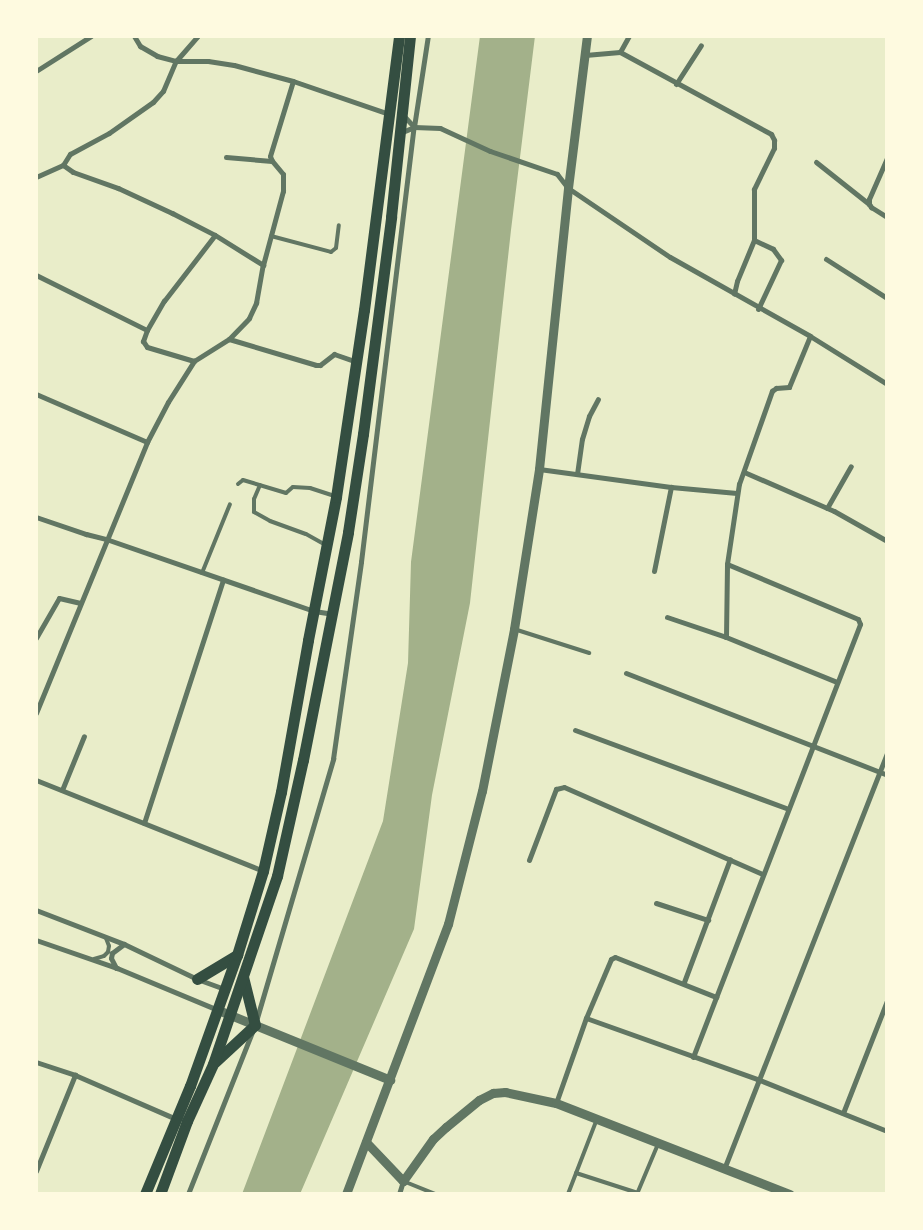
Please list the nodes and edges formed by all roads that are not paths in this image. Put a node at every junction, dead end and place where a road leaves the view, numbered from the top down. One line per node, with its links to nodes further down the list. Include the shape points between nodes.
1 (91, 36): 13 (street)
2 (134, 36): 12 (street, via 140,46 157,56)
3 (198, 36): 12 (street)
4 (399, 36): 17 (main road)
5 (410, 36): 16 (main road)
6 (428, 36): 18 (street)
7 (587, 36): 11 (street)
8 (630, 36): 10 (street)
9 (700, 46): 15 (street)
10 (620, 52): 11 (street); 15 (street)
11 (585, 55): 26 (street)
12 (176, 61): 14 (street, via 234,65); 24 (street, via 166,84 153,102 109,133 70,154)
13 (36, 71)
14 (293, 81): 17 (street); 22 (street, via 270,156)
15 (676, 84): 32 (street, via 771,134 774,140 774,148 754,188)
16 (402, 113): 18 (street); 19 (main road)
17 (390, 114): 43 (main road)
18 (414, 127): 19 (street); 26 (street, via 440,128 490,151 557,174); 112 (street, via 361,562 333,759)
19 (399, 133): 69 (main road, via 363,434)
20 (226, 157): 22 (street)
21 (887, 158): 27 (street)
22 (272, 161): 31 (street, via 284,174 284,182)
23 (816, 162): 27 (street)
24 (63, 165): 25 (street); 30 (street)
25 (36, 177)
26 (568, 188): 36 (street, via 670,257); 49 (street)
27 (869, 204): 28 (street)
28 (887, 217)
29 (339, 225): 31 (lane, via 336,248 331,252)
30 (215, 235): 34 (street); 39 (street, via 164,301)
31 (271, 236): 34 (street)
32 (754, 240): 36 (street); 38 (street, via 773,249 781,260)
33 (826, 259): 37 (street)
34 (263, 265): 41 (street, via 256,303 249,318)
35 (36, 275): 39 (street)
36 (734, 294): 38 (street)
37 (887, 298)
38 (758, 308): 40 (street)
39 (147, 330): 42 (street, via 143,341 147,347)
40 (810, 336): 44 (street); 50 (street, via 790,384 772,391)
41 (229, 339): 42 (street); 43 (street, via 320,365 334,354)
42 (194, 361): 47 (street)
43 (357, 362): 56 (main road)
44 (887, 384)
45 (36, 394): 47 (street)
46 (598, 399): 51 (street, via 582,439)
47 (147, 442): 60 (street)
48 (851, 466): 58 (street)
49 (539, 469): 51 (street); 71 (street)
50 (744, 472): 55 (street); 58 (street)
51 (577, 474): 54 (street)
52 (238, 484): 53 (lane, via 244,480)
53 (260, 485): 56 (lane, via 286,493 293,488 310,488); 62 (lane, via 254,499 254,512)
54 (671, 487): 55 (street); 64 (street)
55 (737, 493): 63 (street)
56 (336, 497): 62 (main road)
57 (230, 504): 65 (lane)
58 (827, 508): 61 (street)
59 (36, 517): 60 (street)
60 (106, 539): 65 (street); 67 (street)
61 (887, 541)
62 (327, 546): 68 (main road)
63 (727, 564): 72 (street); 76 (street, via 860,621)
64 (654, 571)
65 (202, 573): 66 (street)
66 (223, 580): 68 (street); 87 (street)
67 (80, 603): 73 (street, via 59,598); 77 (street)
68 (314, 611): 69 (street); 90 (main road)
69 (332, 614): 101 (main road, via 277,876)
70 (668, 617): 72 (street)
71 (514, 629): 74 (lane); 117 (street, via 467,857 448,924)
72 (726, 637): 76 (street)
73 (36, 638)
74 (588, 654)
75 (626, 673): 80 (street)
76 (837, 682): 80 (street)
77 (36, 712)
78 (575, 730): 86 (street)
79 (84, 736): 85 (street)
80 (812, 747): 82 (street); 86 (street)
81 (887, 753): 82 (street)
82 (880, 773): 83 (street); 118 (street)
83 (887, 775)
84 (36, 780): 85 (street)
85 (62, 790): 87 (street)
86 (788, 809): 91 (street)
87 (144, 823): 90 (street)
88 (730, 859): 89 (street, via 564,786 556,789); 91 (street); 94 (street)
89 (528, 860)
90 (263, 871): 98 (main road)
91 (762, 874): 106 (street)
92 (656, 903): 94 (street)
93 (36, 910): 95 (street)
94 (708, 920): 103 (street)
95 (105, 937): 97 (street); 99 (lane, via 108,952)
96 (36, 940): 99 (street)
97 (124, 944): 100 (street, via 110,958); 102 (street)
98 (237, 955): 102 (main road); 104 (main road)
99 (92, 960): 100 (street)
100 (117, 968): 108 (street)
101 (243, 975): 105 (main road); 112 (main road)
102 (197, 979): 104 (street)
103 (684, 982): 106 (street); 111 (street, via 615,957 608,962)
104 (225, 989): 105 (street); 108 (main road)
105 (236, 997): 109 (main road)
106 (716, 997): 113 (street)
107 (887, 1001): 110 (street)
108 (218, 1010): 109 (street); 121 (main road)
109 (230, 1015): 112 (street); 115 (main road)
110 (884, 1017): 120 (street)
111 (586, 1018): 113 (street); 119 (street)
112 (257, 1026): 115 (main road); 117 (street); 134 (street)
113 (693, 1057): 118 (street)
114 (36, 1062): 116 (street)
115 (213, 1064): 133 (main road, via 187,1121)
116 (75, 1076): 121 (street); 127 (street)
117 (387, 1079): 124 (street)
118 (757, 1079): 120 (street); 126 (street)
119 (556, 1103): 122 (street); 129 (street, via 505,1092 493,1093 479,1100 433,1139)
120 (843, 1113): 123 (street)
121 (176, 1119): 132 (main road)
122 (597, 1120): 125 (street); 128 (lane)
123 (887, 1131)
124 (366, 1142): 129 (street); 135 (street)
125 (658, 1144): 126 (street); 131 (lane)
126 (724, 1169): 130 (street)
127 (36, 1171)
128 (576, 1173): 131 (lane); 138 (lane)
129 (403, 1181): 136 (street); 137 (lane)
130 (775, 1191): 139 (street)
131 (637, 1193)
132 (145, 1194)
133 (160, 1194)
134 (188, 1194)
135 (346, 1194)
136 (399, 1194)
137 (435, 1194)
138 (568, 1194)
139 (790, 1194)

